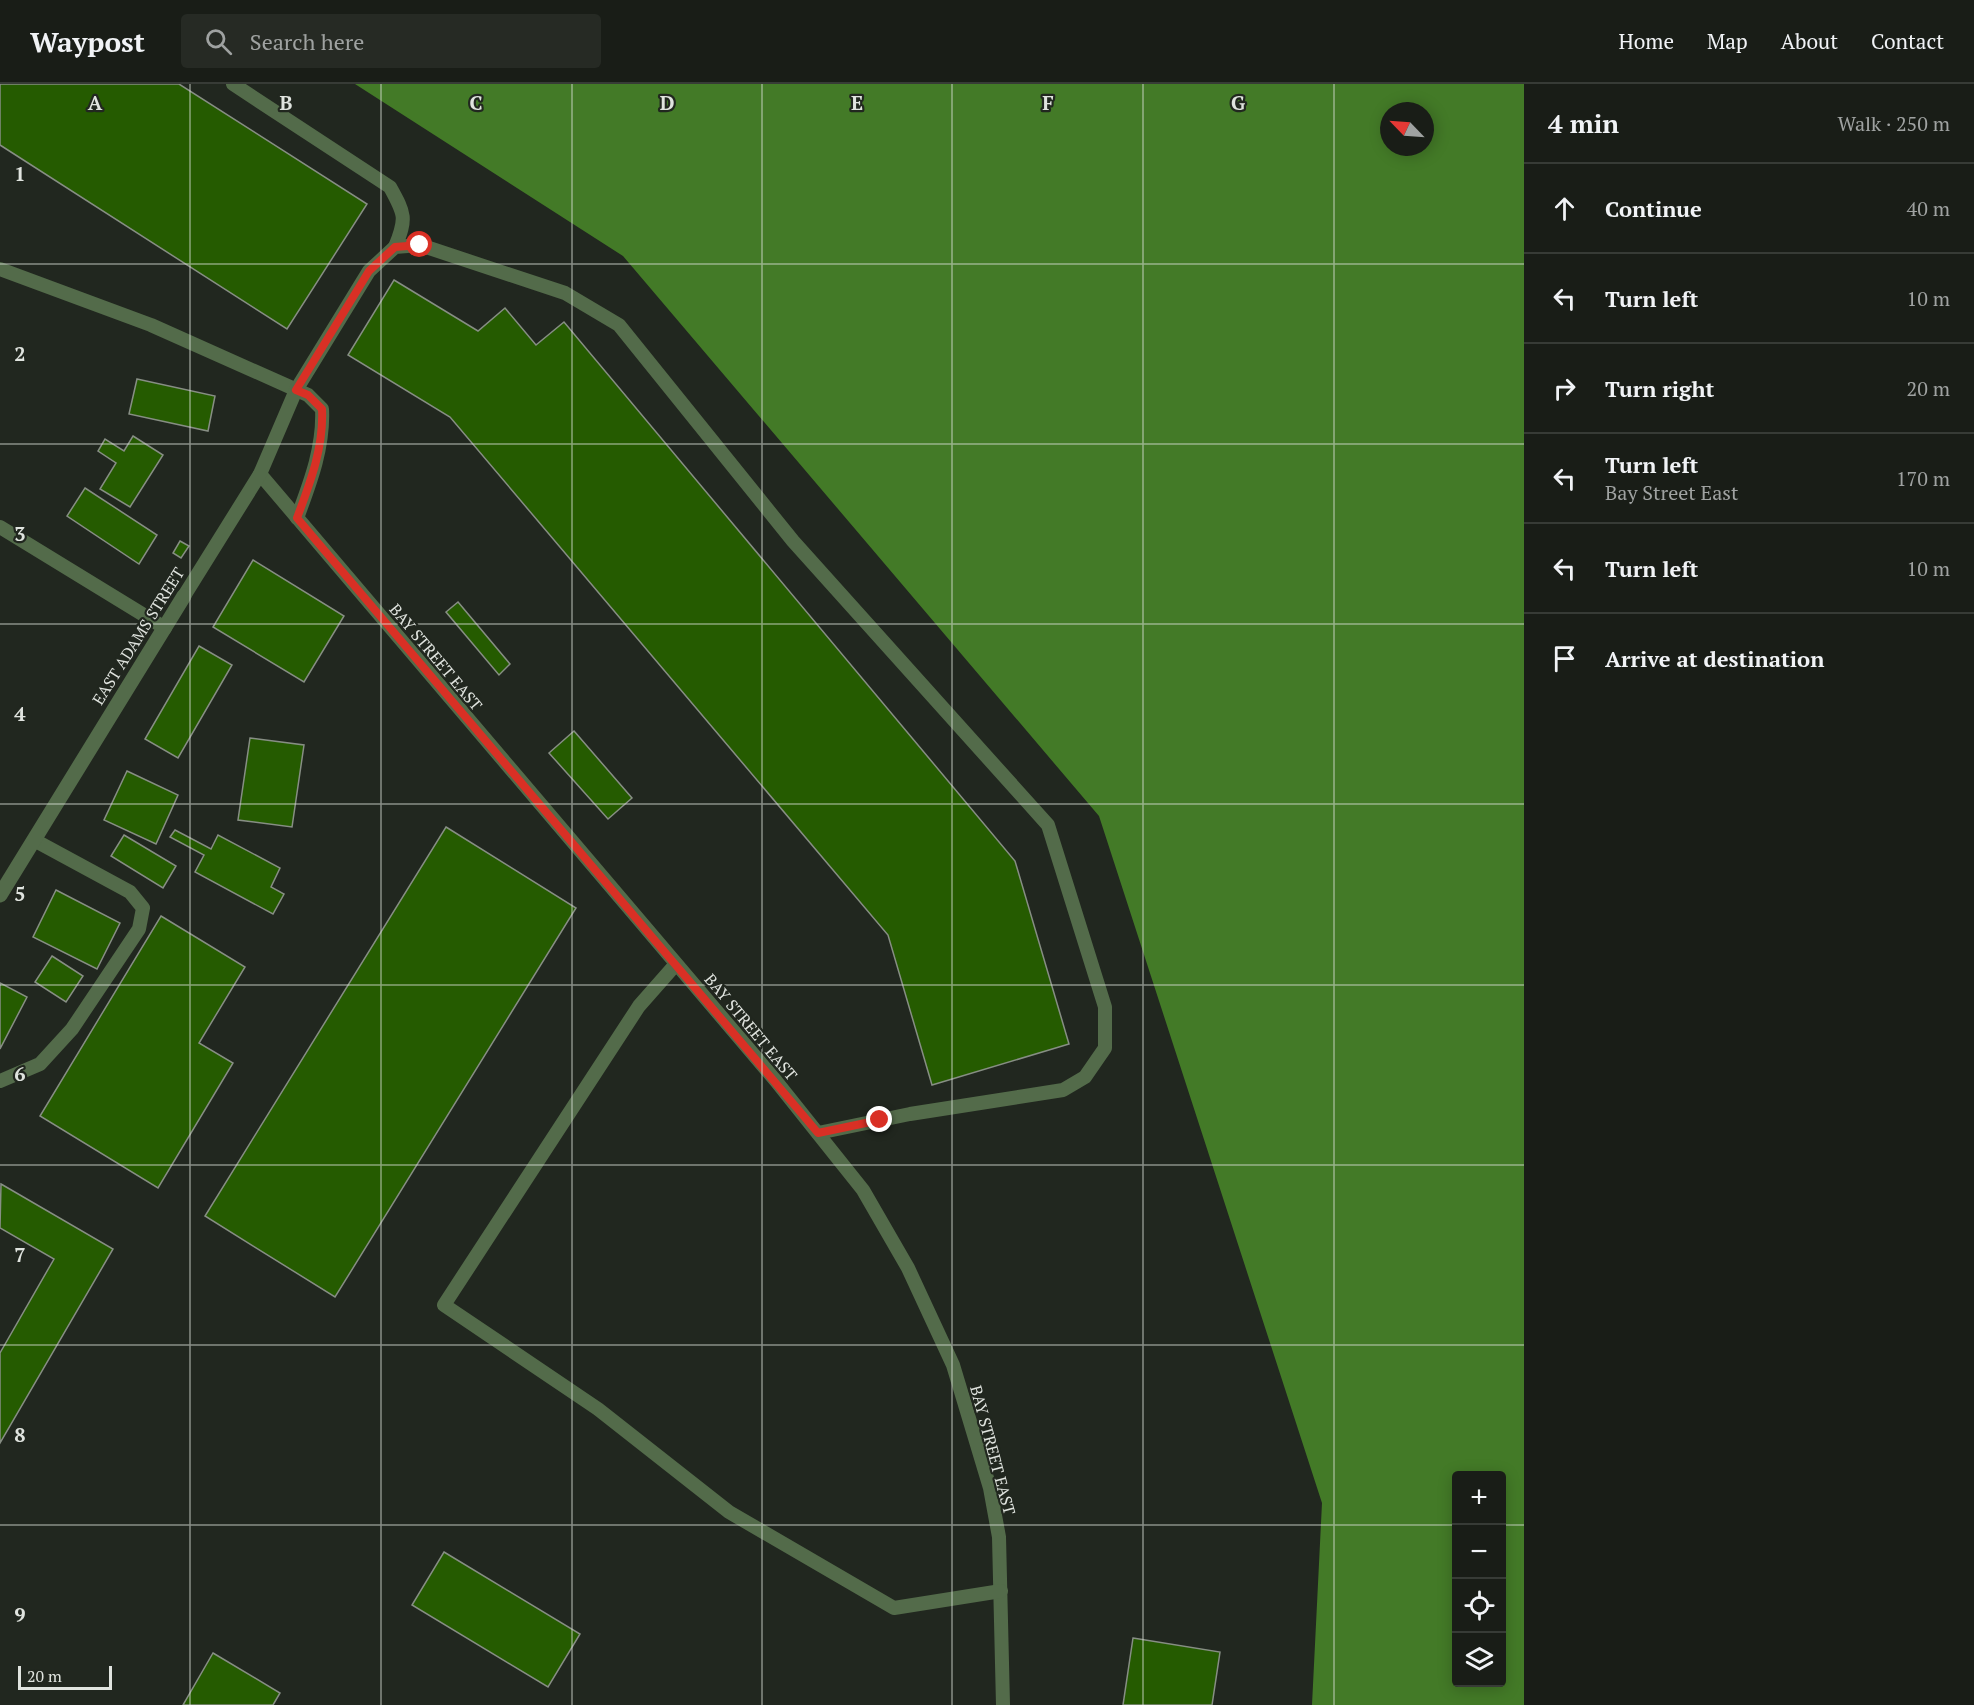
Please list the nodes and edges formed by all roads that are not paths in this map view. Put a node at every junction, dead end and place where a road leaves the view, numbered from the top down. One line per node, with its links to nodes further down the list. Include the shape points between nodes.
1 (233, 84): 2 (lane, via 390,187 403,211 405,225)
2 (395, 247): 4 (lane, EAST ADAMS STREET, via 369,271); 14 (lane, via 420,245 565,293 619,325 793,541 1048,825 1105,1007 1105,1048 1086,1077 1063,1090)
3 (0, 269): 4 (lane, via 151,325)
4 (296, 390): 5 (lane, EAST ADAMS STREET); 6 (lane, via 308,395 322,409 323,430)
5 (260, 474): 6 (lane, BAY STREET EAST); 8 (lane, EAST ADAMS STREET)
6 (297, 518): 12 (lane, BAY STREET EAST)
7 (0, 527): 9 (lane)
8 (184, 596): 9 (street, EAST ADAMS STREET)
9 (165, 628): 10 (street, EAST ADAMS STREET)
10 (34, 840): 11 (street, EAST ADAMS STREET); 13 (lane, via 130,892 143,908 139,929 72,1029 40,1064)
11 (0, 895)
12 (676, 964): 14 (lane, BAY STREET EAST); 15 (lane, via 639,1006 444,1305 598,1409 729,1512 894,1608)
13 (0, 1081)
14 (818, 1133): 15 (lane, BAY STREET EAST, via 863,1190 909,1268 953,1365 990,1488 999,1537)
15 (1001, 1591): 16 (lane, BAY STREET EAST)
16 (1003, 1705)

